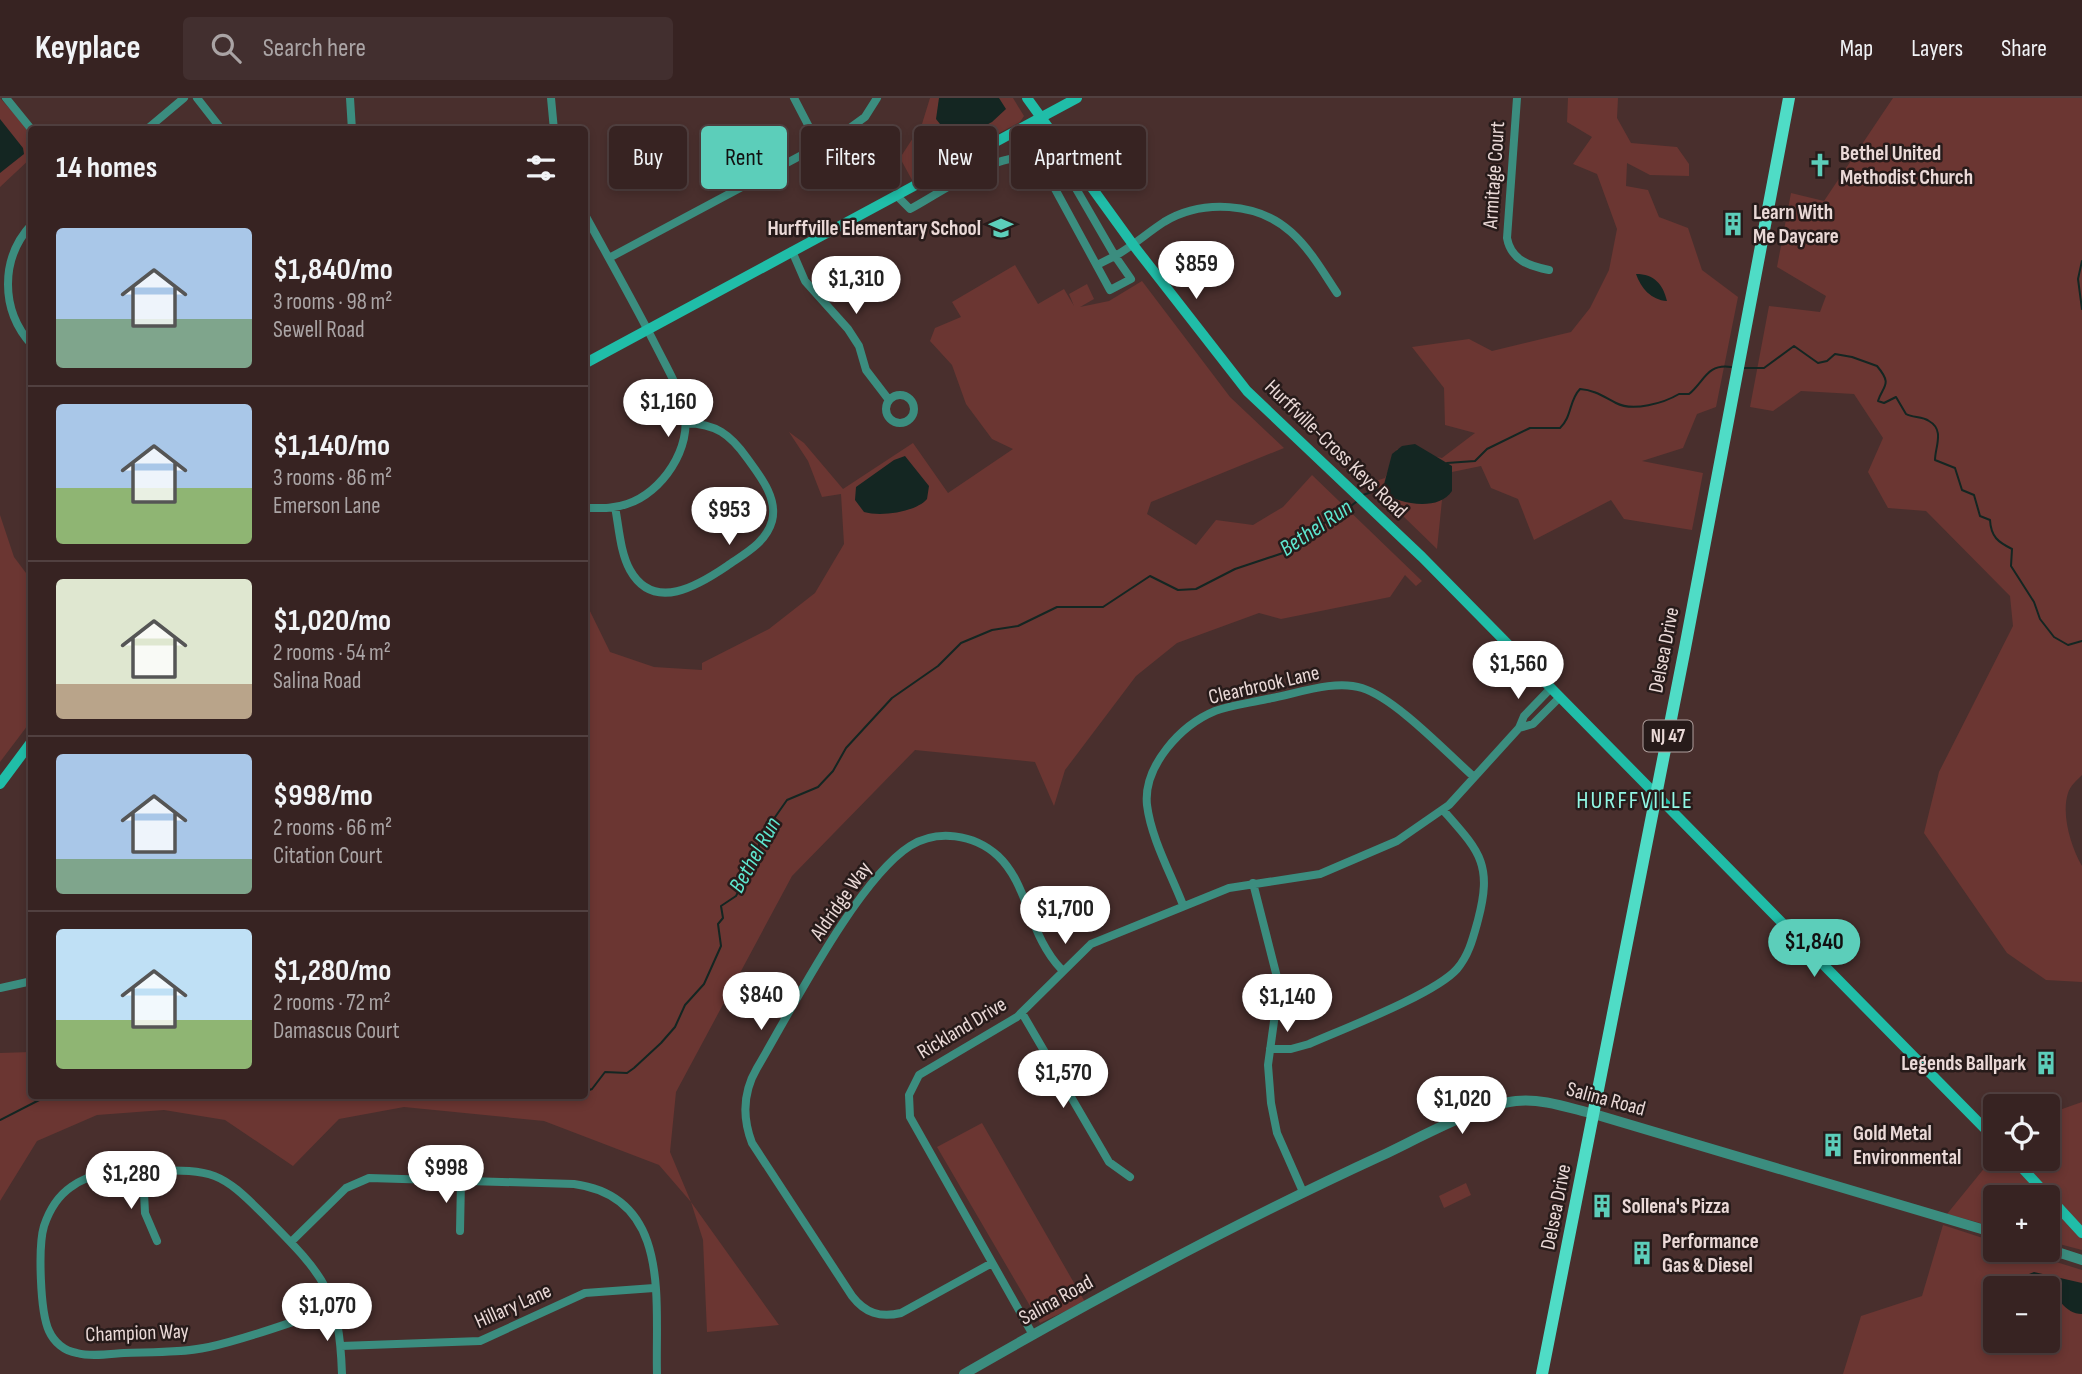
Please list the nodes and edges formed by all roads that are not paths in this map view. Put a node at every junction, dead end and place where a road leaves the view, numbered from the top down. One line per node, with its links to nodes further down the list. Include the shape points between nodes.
1 (6, 98): 13 (street)
2 (184, 98): 14 (street)
3 (197, 98): 15 (street)
4 (350, 98): 16 (street)
5 (551, 98): 17 (street)
6 (794, 98): 18 (street)
7 (877, 98): 19 (street)
8 (1027, 98): 12 (main road, Hurffville-Cross Keys Road)
9 (1077, 98): 12 (main road)
10 (1517, 98): 34 (street, Armitage Court, via 1507,238 1519,259)
11 (1788, 98): 50 (main road, Delsea Drive / NJ 47)
12 (1041, 116): 20 (main road, Hurffville-Cross Keys Road); 26 (main road)
13 (29, 126)
14 (151, 126)
15 (219, 126)
16 (352, 126)
17 (554, 126)
18 (809, 126)
19 (852, 126)
20 (1048, 126)
21 (801, 156): 32 (street)
22 (1011, 158): 26 (street, via 910,209)
23 (1055, 189): 33 (street)
24 (1076, 189): 31 (street)
25 (1093, 189): 29 (main road, Hurffville-Cross Keys Road)
26 (895, 195): 30 (main road)
27 (588, 220): 32 (street)
28 (28, 229): 35 (street, via 12,250)
29 (1134, 246): 31 (street); 36 (street, via 1187,212 1228,207 1252,210 1291,231); 44 (main road, Hurffville-Cross Keys Road, via 1247,391 1422,557)
30 (792, 251): 37 (main road); 40 (street, via 805,281 848,329 866,370)
31 (1115, 256): 33 (street); 33 (street, via 1130,279 1110,290)
32 (609, 258): 37 (street)
33 (1097, 265)
34 (1549, 270)
35 (2, 281): 38 (street, via 8,310)
36 (1337, 293)
37 (648, 330): 39 (main road); 41 (street, via 679,395)
38 (28, 339)
39 (588, 362)
40 (889, 400)
41 (686, 424): 43 (street, via 676,460 664,478 630,503); 43 (street, via 720,429 743,452 770,495 772,521 757,545 699,585 684,592 662,593 651,590 631,572)
42 (588, 508): 43 (street)
43 (615, 508)
44 (1549, 690): 45 (main road, Hurffville-Cross Keys Road); 46 (street, Rickland Drive, via 1524,716)
45 (1558, 699): 46 (street, Rickland Drive, via 1533,724); 50 (main road, Hurffville-Cross Keys Road)
46 (1519, 728): 48 (street, Rickland Drive)
47 (28, 746): 49 (main road)
48 (1474, 777): 51 (street, Rickland Drive); 53 (street, Clearbrook Lane, via 1386,700 1361,688 1332,687 1215,711 1171,745 1153,770 1147,789 1151,821)
49 (0, 785)
50 (1656, 795): 59 (main road, Delsea Drive / NJ 47); 60 (main road, Hurffville-Cross Keys Road)
51 (1443, 810): 52 (street, Rickland Drive, via 1405,836 1327,872); 58 (street, via 1471,840 1483,874 1481,908 1460,965 1433,987 1314,1042)
52 (1254, 883): 53 (street, Rickland Drive); 58 (street, via 1278,979)
53 (1183, 905): 54 (street, Rickland Drive, via 1097,940)
54 (1062, 970): 57 (street, Rickland Drive); 73 (street, Aldridge Way, via 1043,948 1015,879 997,855 957,836 919,841 892,860 851,912 746,1093 745,1115 752,1143 861,1307 880,1315 901,1313)
55 (28, 982): 56 (street)
56 (0, 988)
57 (1022, 1013): 63 (street, via 1109,1162); 73 (street, Rickland Drive, via 926,1069 909,1095 911,1117)
58 (1270, 1049): 65 (street, via 1274,1120)
59 (1594, 1114): 65 (street, Salina Road, via 1540,1101 1506,1102); 66 (street, Salina Road); 81 (main road, Delsea Drive / NJ 47)
60 (1983, 1127)
61 (2025, 1171): 68 (main road)
62 (143, 1172): 69 (street, via 145,1213); 70 (street, Champion Way, via 190,1170 221,1177); 75 (street, Champion Way, via 107,1172 77,1182 62,1194 47,1219 41,1247 46,1322 60,1346 83,1354 183,1351 222,1344)
63 (1130, 1177)
64 (461, 1180): 67 (street); 70 (street, via 380,1177 360,1181 339,1194); 74 (street, via 574,1184 606,1193 632,1212 647,1236 654,1261)
65 (1303, 1192): 76 (street, Salina Road, via 1214,1235)
66 (1983, 1229)
67 (460, 1231)
68 (2082, 1233)
69 (157, 1241)
70 (291, 1242): 75 (street, Champion Way, via 322,1279)
71 (2060, 1253): 72 (street)
72 (2082, 1260)
73 (992, 1262): 76 (street, Rickland Drive)
74 (654, 1288): 77 (street, Hillary Lane, via 585,1293 480,1341); 79 (street)
75 (335, 1308): 77 (street, Champion Way)
76 (1033, 1335): 80 (street, Salina Road)
77 (341, 1346): 78 (street, Champion Way)
78 (342, 1374)
79 (657, 1374)
80 (964, 1374)
81 (1542, 1374)

